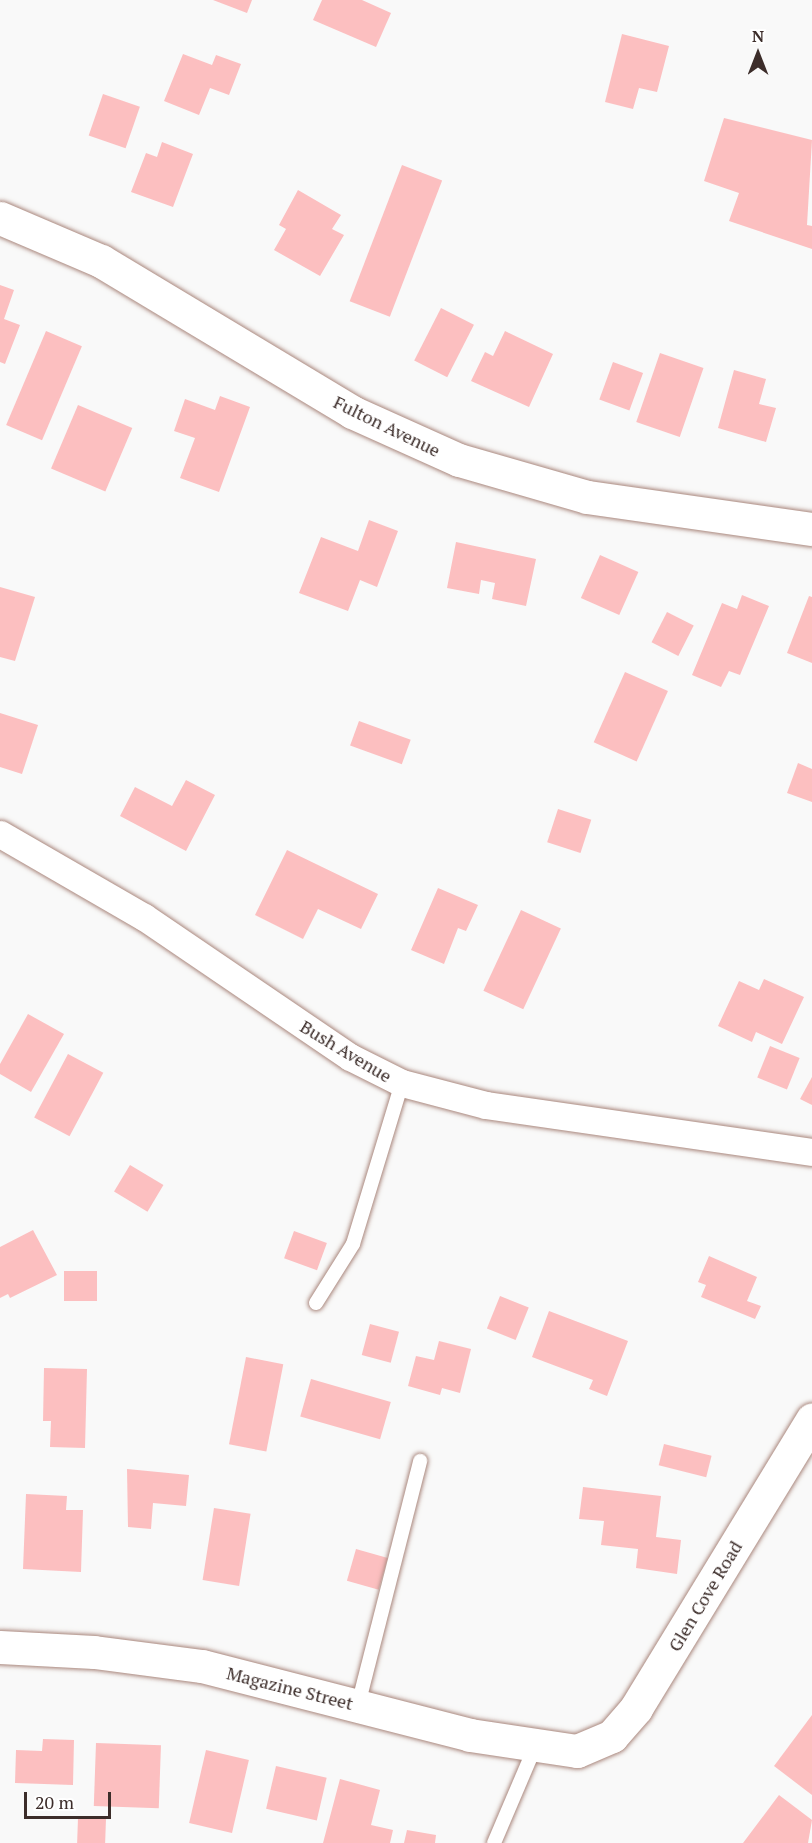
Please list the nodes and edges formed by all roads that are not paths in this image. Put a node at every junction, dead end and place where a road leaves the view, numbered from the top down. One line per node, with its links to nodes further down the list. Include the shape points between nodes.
1 (0, 218): 2 (street, Fulton Avenue, via 101,261 352,412 459,460 586,497)
2 (812, 529)
3 (0, 834): 4 (street, Bush Avenue, via 144,917 350,1057)
4 (402, 1083): 5 (street, Bush Avenue, via 486,1106); 6 (lane, via 353,1244)
5 (812, 1152)
6 (316, 1303)
7 (812, 1420): 12 (street, Glen Cove Road, via 636,1708 612,1736)
8 (420, 1461): 10 (lane)
9 (0, 1647): 10 (street, Magazine Street, via 151,1657)
10 (358, 1705): 11 (street, Magazine Street)
11 (534, 1749): 12 (street, Magazine Street); 13 (lane)
12 (577, 1751)
13 (494, 1843)

